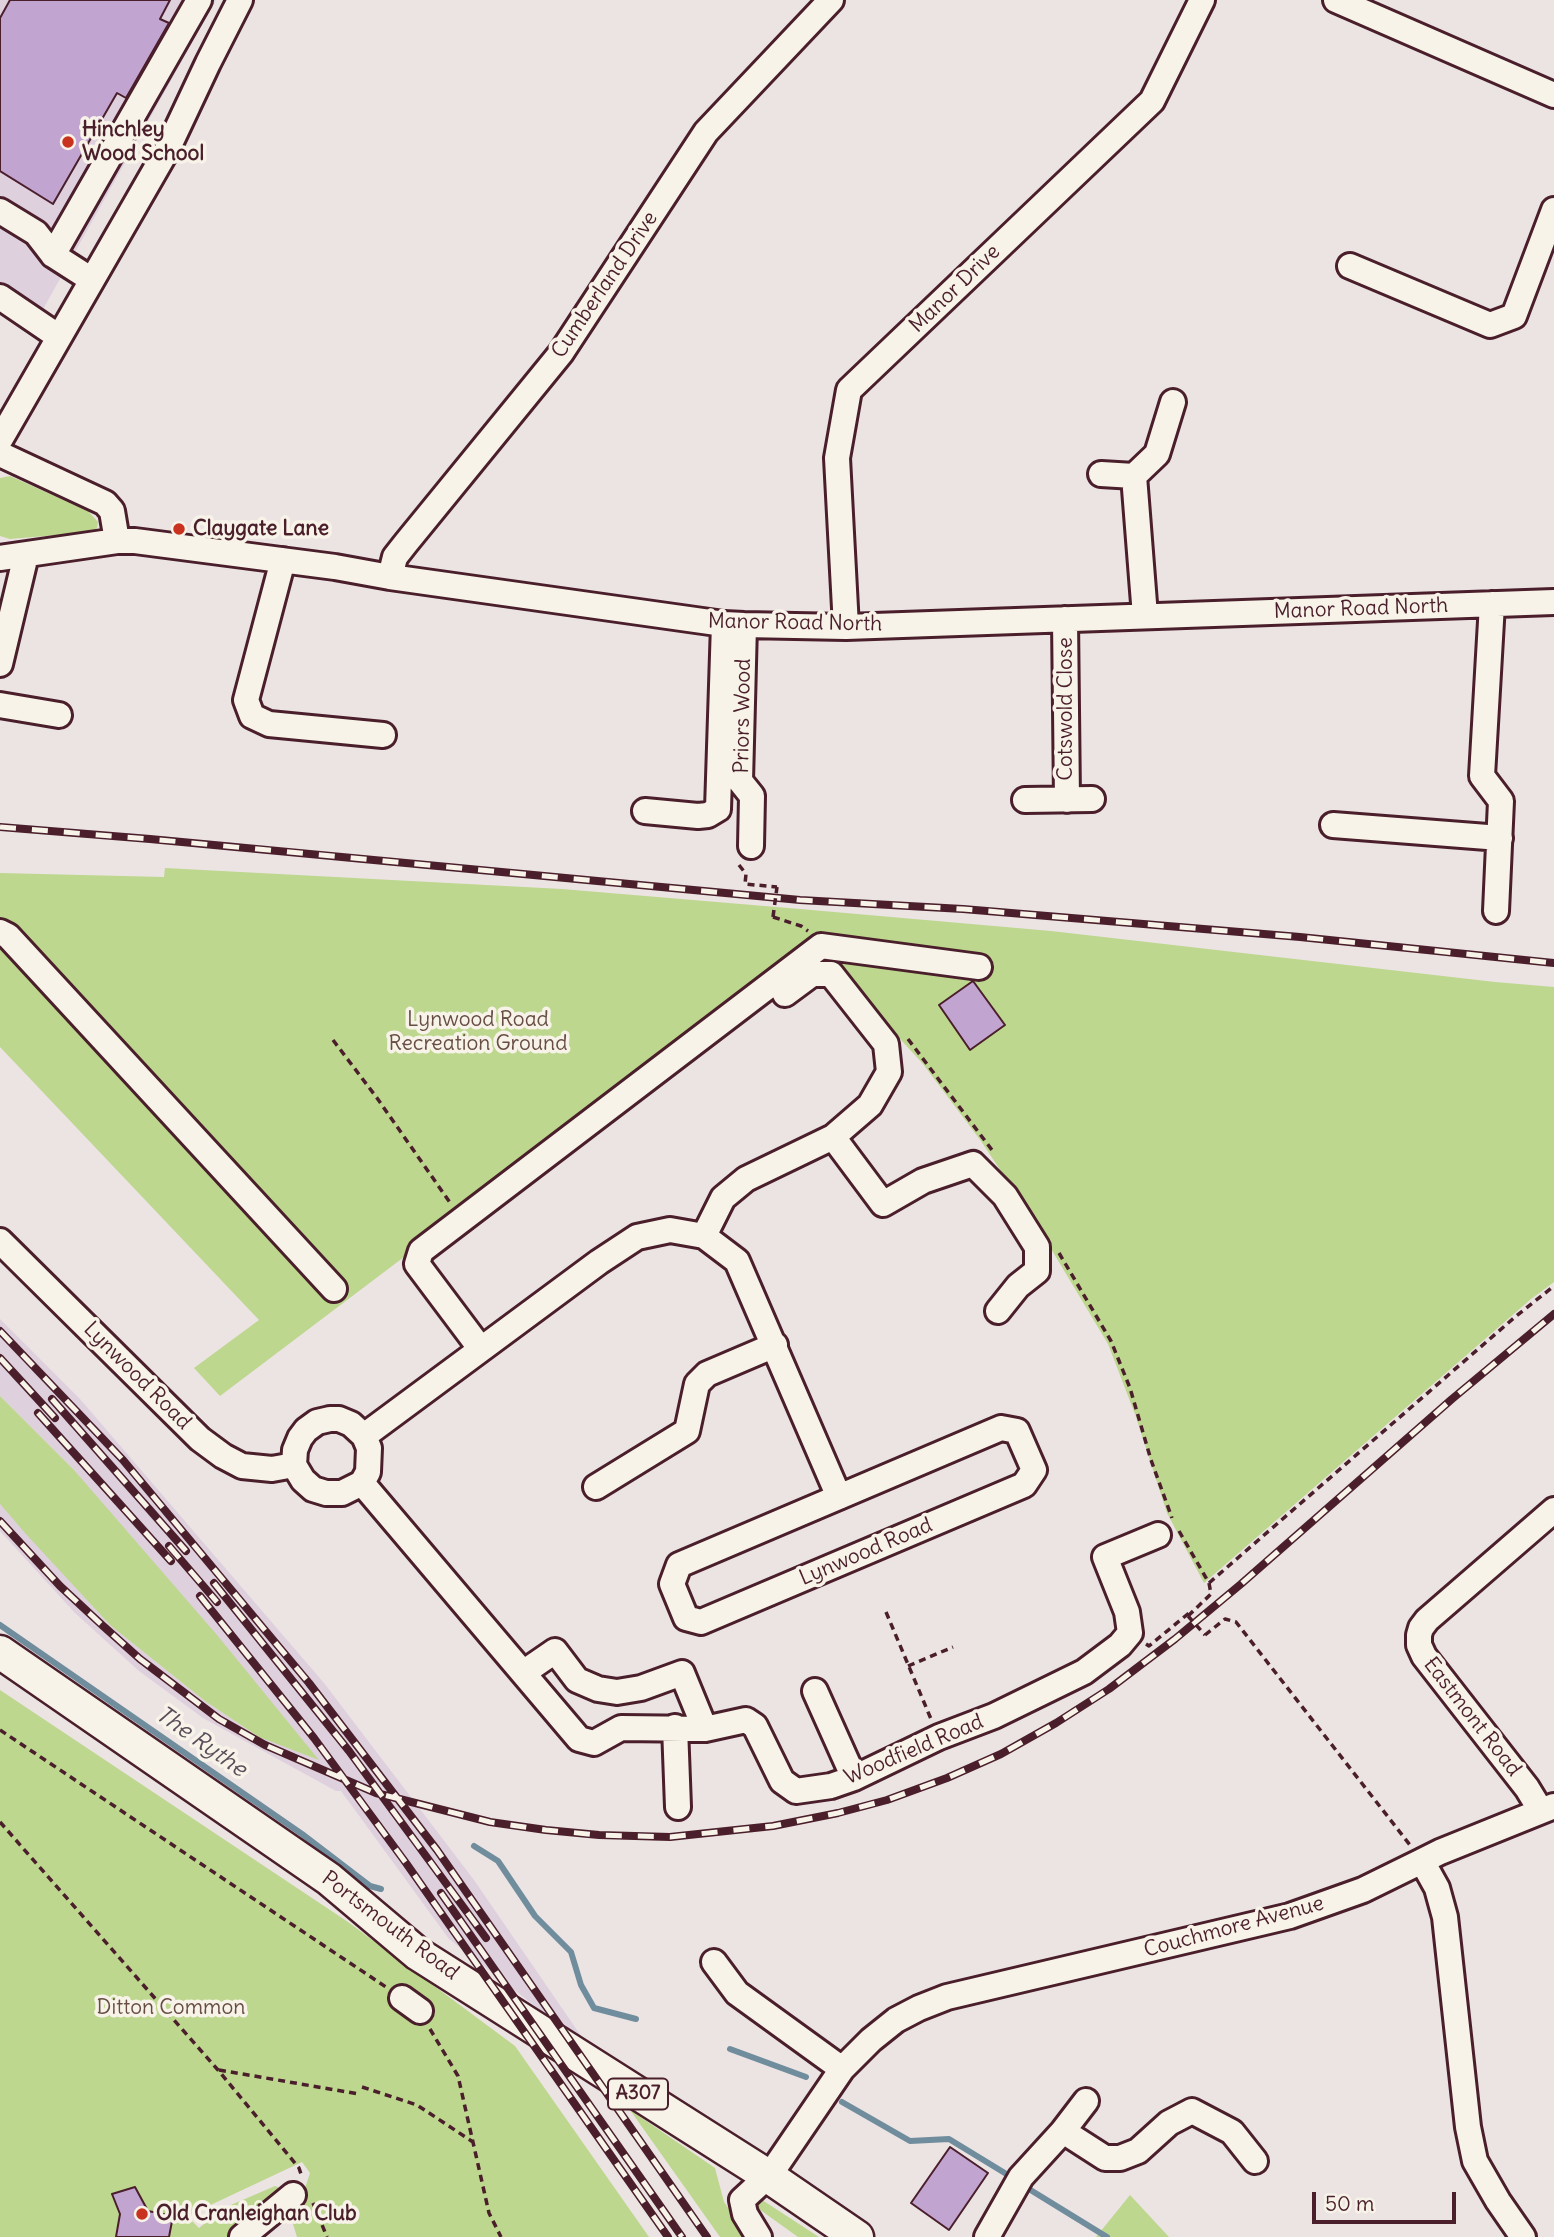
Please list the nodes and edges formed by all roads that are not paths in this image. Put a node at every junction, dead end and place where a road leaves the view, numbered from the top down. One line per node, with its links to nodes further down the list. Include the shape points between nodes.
1 (199, 0): 9 (street)
2 (240, 0): 11 (street, via 168,148)
3 (831, 0): 23 (street, Cumberland Drive, via 706,132 561,352 400,550)
4 (1202, 0): 29 (street, Manor Drive, via 1152,101 849,390 837,458)
5 (1336, 0): 6 (street)
6 (1554, 95)
7 (1554, 210): 10 (street, via 1514,316 1490,325)
8 (0, 211): 9 (street, via 36,233)
9 (53, 255): 11 (street)
10 (1350, 267)
11 (93, 280): 13 (street)
12 (0, 297): 13 (street)
13 (59, 337): 15 (street)
14 (1173, 402): 18 (street, via 1157,454)
15 (0, 440)
16 (0, 454): 19 (street, via 105,503 112,511)
17 (1101, 474): 18 (street)
18 (1135, 476): 26 (street)
19 (117, 541): 20 (street, Manor Road North); 22 (street, Manor Road North)
20 (26, 555): 21 (street, Manor Road North); 30 (street)
21 (0, 558)
22 (283, 560): 23 (street, Manor Road North); 33 (street, via 246,701 252,716 269,724)
23 (390, 577): 28 (street, Manor Road North)
24 (1554, 602): 25 (street, Manor Road North)
25 (1492, 604): 26 (street, Manor Road North); 39 (street, via 1482,776 1501,801)
26 (1145, 616): 27 (street, Manor Road North)
27 (1065, 619): 29 (street, Manor Road North); 35 (street, Cotswold Close)
28 (734, 625): 29 (street, Manor Road North); 37 (street, via 718,809 698,816); 40 (street, Priors Wood, via 740,781 752,796)
29 (846, 627)
30 (0, 664)
31 (0, 705): 32 (street)
32 (59, 715)
33 (383, 735)
34 (1025, 800): 35 (street, Cotswold Close)
35 (1067, 800): 36 (street, Cotswold Close)
36 (1092, 800)
37 (645, 811)
38 (1333, 825): 39 (street)
39 (1500, 838): 41 (street)
40 (751, 846)
41 (1496, 911)
42 (0, 932): 48 (street)
43 (979, 967): 51 (street, via 821,946 421,1251 417,1264)
44 (723, 1041): 45 (street, via 812,974 831,974 886,1044 889,1072 870,1105)
45 (833, 1137): 46 (street, via 746,1179 723,1198); 49 (street, via 874,1211 923,1181 972,1164 1004,1196 1037,1247 1037,1271)
46 (705, 1236): 50 (street, via 737,1261); 51 (street, via 670,1230 637,1237)
47 (0, 1241): 53 (street, Lynwood Road, via 200,1439 242,1465 272,1469)
48 (334, 1289)
49 (998, 1311)
50 (775, 1345): 55 (street, via 707,1374 697,1384 687,1431); 56 (street)
51 (480, 1348): 52 (street)
52 (364, 1436): 53 (street, via 339,1419 317,1422 300,1438); 54 (street, via 370,1461)
53 (294, 1465): 54 (street, via 313,1489 326,1493 342,1493)
54 (362, 1483): 60 (street, Woodfield Road)
55 (596, 1487)
56 (839, 1497): 56 (street, Lynwood Road, via 679,1565 672,1584 686,1618 701,1622 885,1545 1024,1485 1034,1470 1017,1431 1001,1428)
57 (1554, 1510): 66 (street, Eastmont Road, via 1427,1620 1419,1635 1424,1656)
58 (1158, 1535): 64 (street, Woodfield Road, via 1105,1556 1128,1612 1130,1633 1120,1645 1084,1672)
59 (0, 1652): 73 (main road, Portsmouth Road / A307, via 329,1879 418,1954)
60 (523, 1673): 62 (street, Woodfield Road, via 579,1739 594,1743 621,1728); 63 (street, via 555,1651 577,1680 598,1689 641,1688 682,1673)
61 (815, 1691): 64 (street)
62 (676, 1727): 63 (street, Woodfield Road); 65 (street)
63 (705, 1729): 64 (street, Woodfield Road, via 746,1720 755,1726 782,1782 796,1791)
64 (854, 1778)
65 (678, 1807)
66 (1548, 1808): 67 (street, Couchmore Avenue)
67 (1422, 1861): 69 (street, Couchmore Avenue, via 1363,1890 1290,1916 947,1997 897,2020); 79 (street, via 1437,1888 1445,1917 1475,2161)
68 (713, 1962): 69 (street, via 737,1993)
69 (842, 2069): 73 (street, Couchmore Avenue)
70 (1086, 2101): 71 (street)
71 (1063, 2131): 72 (street, via 1105,2158 1120,2158 1138,2151 1169,2123 1192,2111 1232,2132); 78 (street, via 1021,2178)
72 (1255, 2161)
73 (778, 2162): 76 (street, Couchmore Avenue, via 742,2200); 77 (main road, Portsmouth Road / A307)
74 (303, 2192): 75 (street)
75 (242, 2237)
76 (759, 2237)
77 (857, 2237)
78 (987, 2237)
79 (1523, 2237)

